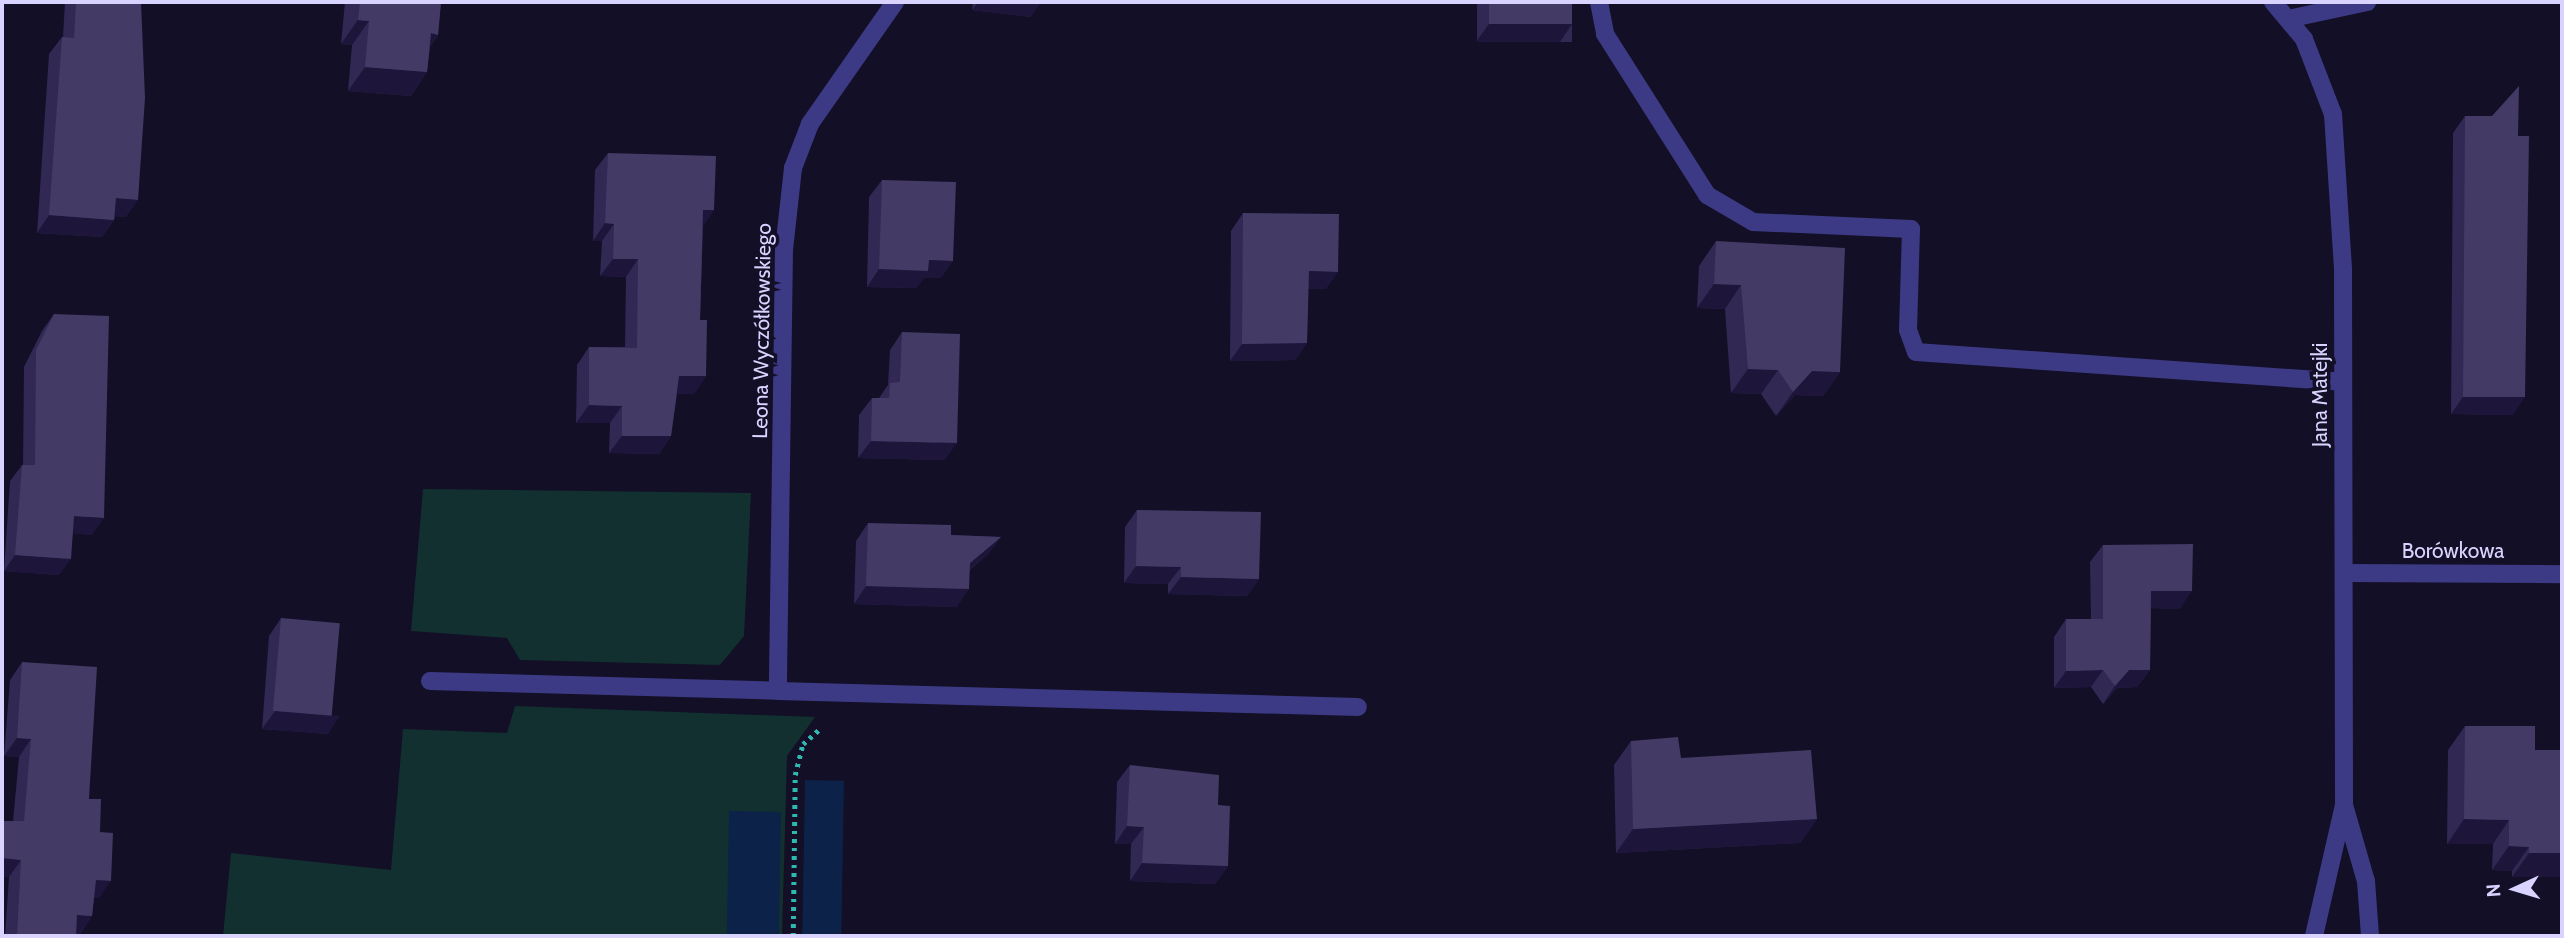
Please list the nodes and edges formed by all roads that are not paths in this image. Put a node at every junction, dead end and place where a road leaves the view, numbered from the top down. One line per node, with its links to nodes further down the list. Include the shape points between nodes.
1 (895, 2): 10 (street, Leona Wyczółkowskiego, via 810,124 793,168 783,249)
2 (1599, 2): 6 (street, via 1605,34 1707,195 1753,222 1911,229 1908,330 1916,352)
3 (2273, 2): 5 (street, Jana Matejki)
4 (2367, 2): 5 (street)
5 (2288, 19): 6 (street, Jana Matejki, via 2304,39 2333,114)
6 (2342, 382): 7 (street, Jana Matejki)
7 (2344, 573): 8 (street, Borówkowa); 12 (street, Jana Matejki)
8 (2562, 574)
9 (430, 681): 10 (street)
10 (778, 691): 11 (street)
11 (1358, 707)
12 (2344, 805): 13 (street, Jana Matejki); 14 (street, Jana Matejki, via 2366,881)
13 (2314, 936)
14 (2370, 936)

